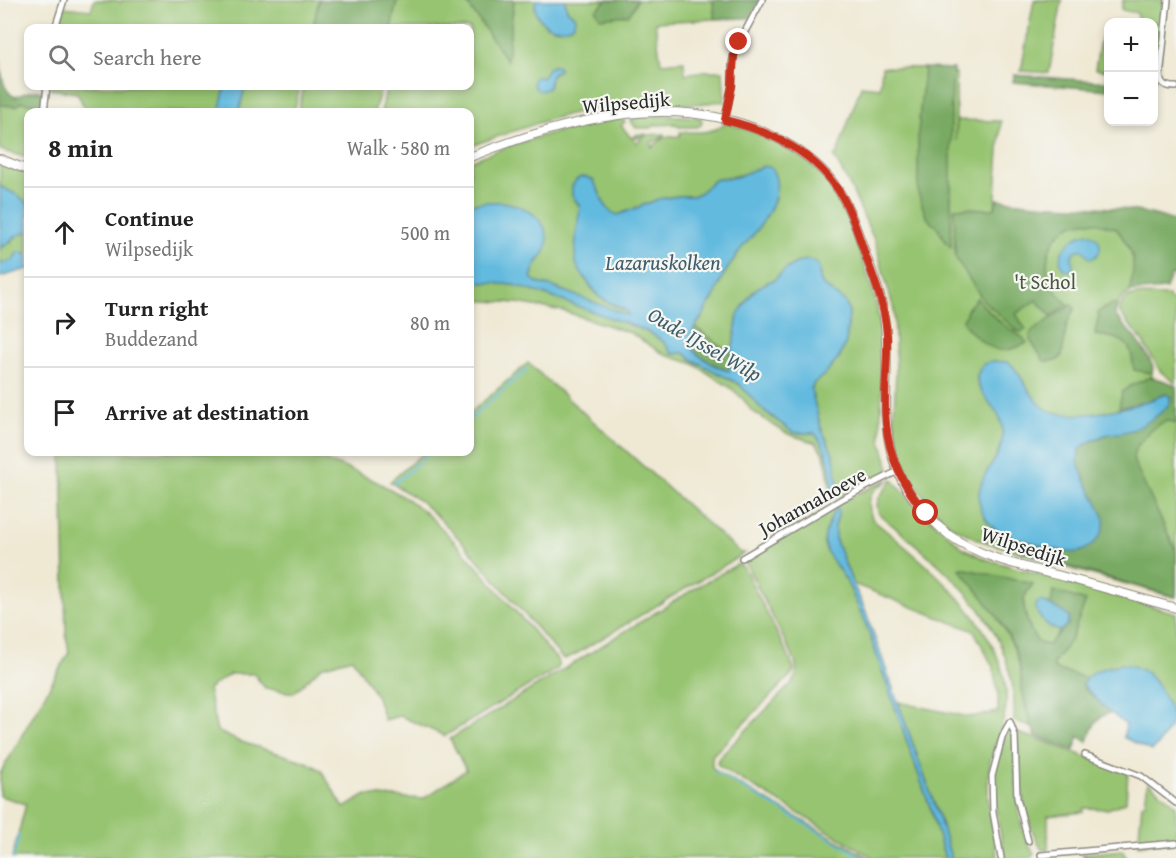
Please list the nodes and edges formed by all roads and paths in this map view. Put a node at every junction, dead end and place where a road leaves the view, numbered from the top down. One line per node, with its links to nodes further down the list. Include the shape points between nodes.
1 (64, 0): 4 (street)
2 (762, 0): 8 (street, via 735,50)
3 (1168, 0): 5 (street, via 1160,77 1168,87)
4 (56, 24)
5 (1176, 87)
6 (46, 90): 7 (street)
7 (44, 108)
8 (725, 120): 9 (main road, Wilpsedijk, via 660,112 593,119 519,138); 12 (main road, Wilpsedijk, via 754,128 800,151 829,177 843,198 884,314 886,422)
9 (474, 155)
10 (0, 159): 11 (main road)
11 (24, 168)
12 (898, 471): 13 (street, Johannahoeve); 14 (main road, Wilpsedijk, via 909,493 926,513 949,535 975,550)
13 (742, 558)
14 (1176, 608)
15 (1085, 755): 16 (street, via 1141,776)
16 (1176, 803)
17 (1028, 841): 20 (street, via 1017,798 1015,736 1010,723 992,776)
18 (1176, 843): 19 (street)
19 (1041, 855)
20 (1001, 858)

